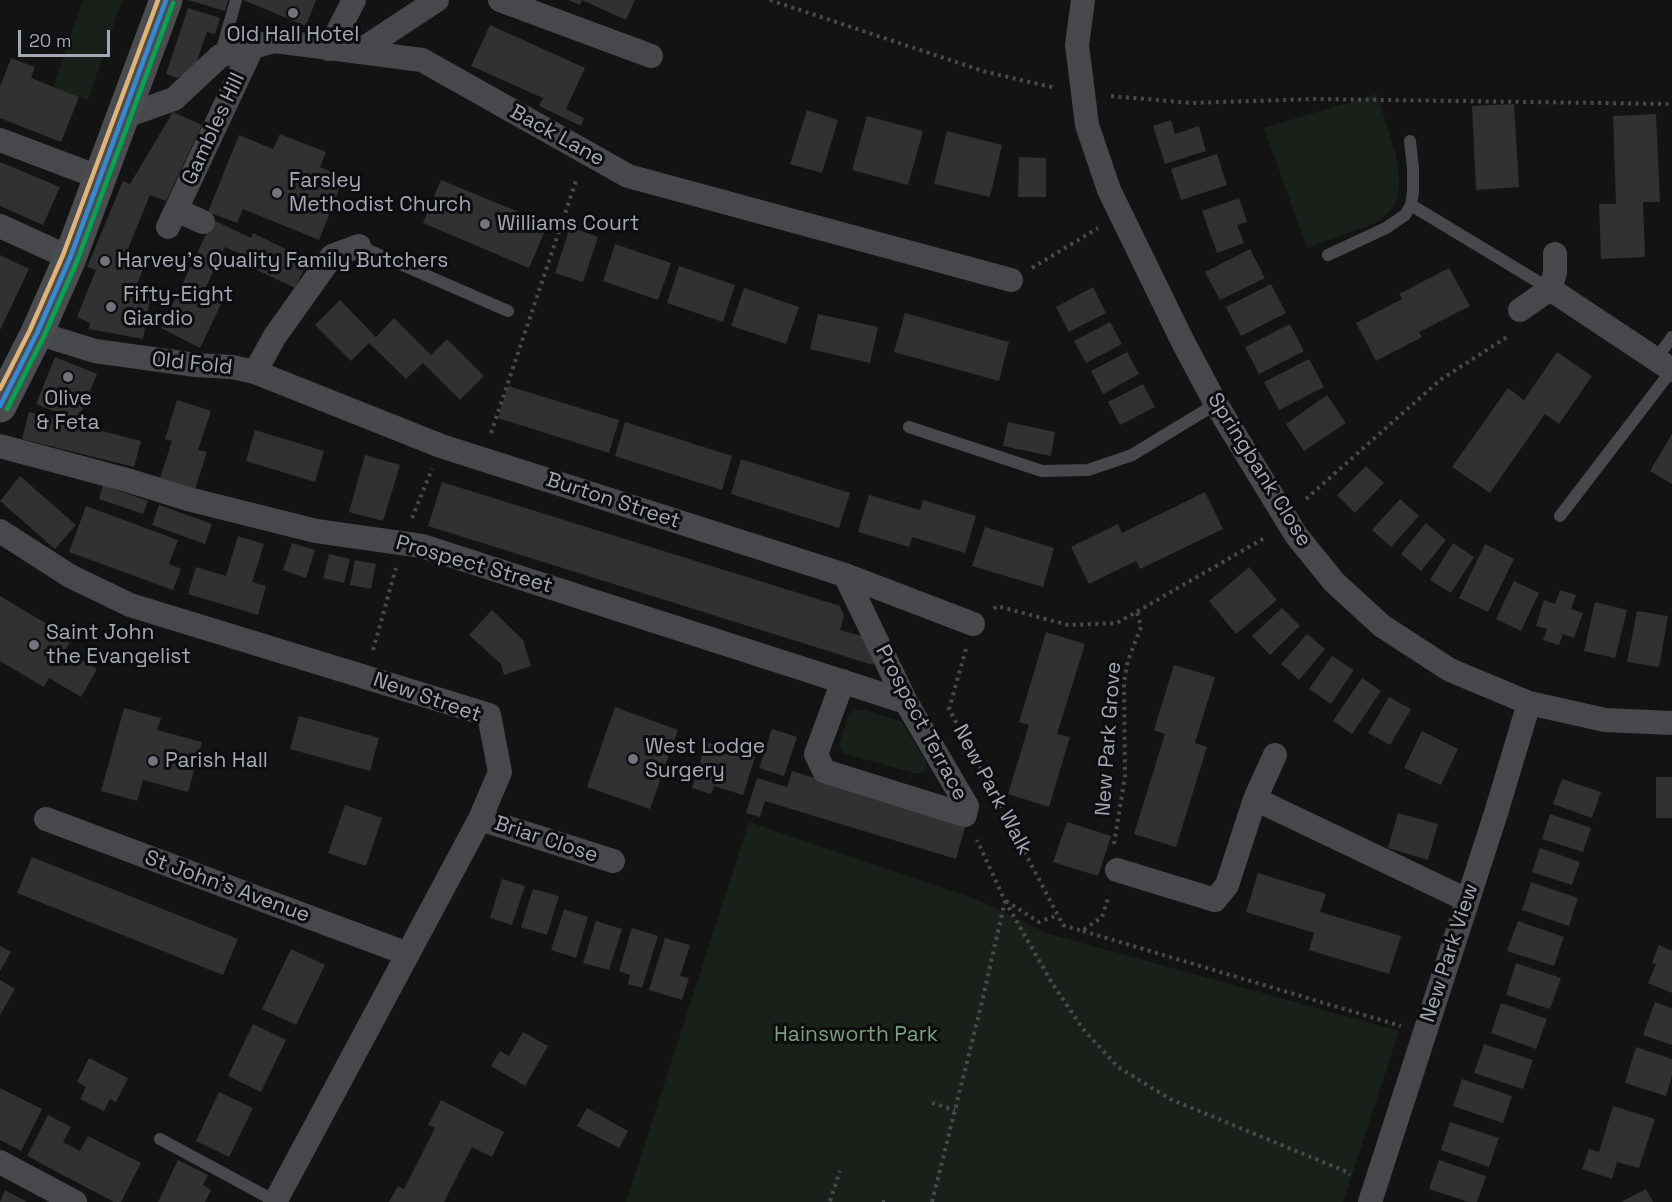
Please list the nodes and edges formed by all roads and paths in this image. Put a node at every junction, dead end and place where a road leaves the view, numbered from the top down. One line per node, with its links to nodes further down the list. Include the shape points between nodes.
1 (166, 0): 15 (main road)
2 (236, 0): 11 (lane)
3 (354, 0): 9 (street)
4 (437, 0): 10 (street)
5 (500, 0): 12 (street)
6 (771, 0): 13 (path, via 986,72)
7 (1083, 0): 13 (street, Springbank Close, via 1077,45)
8 (252, 48): 9 (street, Back Lane, via 275,40); 11 (street, Back Lane); 22 (street, Gambles Hill, via 172,218)
9 (329, 49): 10 (street, Back Lane)
10 (358, 52): 18 (street, Back Lane, via 422,60)
11 (220, 56): 15 (street, Back Lane, via 174,99)
12 (651, 56)
13 (1083, 93): 14 (path, via 1191,103 1314,99); 21 (street, Springbank Close, via 1087,125)
14 (1672, 104)
15 (123, 117): 19 (main road)
16 (0, 140): 19 (street)
17 (1410, 141): 20 (lane)
18 (586, 152): 28 (street, Back Lane, via 628,176); 41 (path)
19 (101, 178): 27 (main road)
20 (1411, 205): 26 (lane, via 1405,215 1386,228); 29 (lane)
21 (1121, 215): 28 (path); 37 (street, Springbank Close)
22 (203, 222)
23 (0, 226): 27 (street)
24 (359, 246): 31 (lane); 35 (street, Old Fold, via 332,256 275,336)
25 (1555, 254): 29 (street)
26 (1328, 255)
27 (70, 258): 32 (main road)
28 (1011, 280)
29 (1550, 289): 30 (street); 34 (street)
30 (1520, 310): 43 (path, via 1516,330 1431,387 1306,499)
31 (508, 311)
32 (37, 333): 35 (street, Old Fold, via 95,351); 36 (main road)
33 (1672, 337): 34 (lane)
34 (1667, 366): 42 (lane)
35 (255, 372): 40 (street, Burton Street)
36 (3, 394)
37 (1216, 405): 38 (lane, via 1132,454 1088,470 1042,471); 43 (street, Springbank Close)
38 (909, 428)
39 (0, 446): 45 (street, Prospect Street, via 305,528)
40 (441, 446): 41 (street, Burton Street); 45 (path)
41 (482, 459): 46 (street, Burton Street)
42 (1560, 516)
43 (1288, 521): 47 (path); 52 (street, Springbank Close, via 1334,582 1382,626 1450,670)
44 (0, 531): 49 (street, New Street, via 70,576 130,605)
45 (403, 542): 49 (path); 50 (street, Prospect Street)
46 (845, 575): 48 (street, Burton Street); 51 (street, Prospect Terrace)
47 (1137, 612): 48 (path, via 1117,624 1068,625 997,606); 62 (path, New Park Grove, via 1141,627 1124,682 1125,776 1114,844)
48 (973, 624): 55 (path, New Park Walk, via 949,709)
49 (366, 677): 60 (street, New Street, via 489,716 500,772)
50 (843, 681): 51 (street, Prospect Street); 58 (street, Prospect Terrace, via 816,754 824,771)
51 (906, 702): 58 (street, Prospect Terrace, via 967,806)
52 (1529, 703): 53 (street, Springbank Close, via 1605,720); 63 (street, New Park View)
53 (1672, 723)
54 (1275, 755): 57 (street)
55 (987, 781)
56 (993, 791): 65 (path, New Park Walk)
57 (1255, 799): 62 (street, via 1227,885 1215,900); 63 (street)
58 (965, 814): 64 (path)
59 (46, 819): 67 (street, St John's Avenue)
60 (480, 819): 61 (street, Briar Close); 67 (street, New Street)
61 (613, 861)
62 (1117, 870): 66 (path, via 1102,917)
63 (1467, 900): 68 (street, New Park View)
64 (1005, 901): 65 (path, via 1039,922); 70 (path); 74 (path, via 1024,938 1083,1029 1118,1067 1170,1099 1347,1172)
65 (1058, 915): 66 (path, New Park Walk, via 1063,925)
66 (1082, 931): 68 (path, New Park Walk)
67 (408, 954): 76 (street, New Street)
68 (1423, 1033): 74 (street, New Park View)
69 (932, 1103): 70 (path)
70 (955, 1110): 78 (path)
71 (160, 1138): 76 (lane)
72 (0, 1162): 75 (street)
73 (840, 1171): 77 (path)
74 (1370, 1200)
75 (75, 1202)
76 (275, 1202)
77 (831, 1202)
78 (932, 1202)

